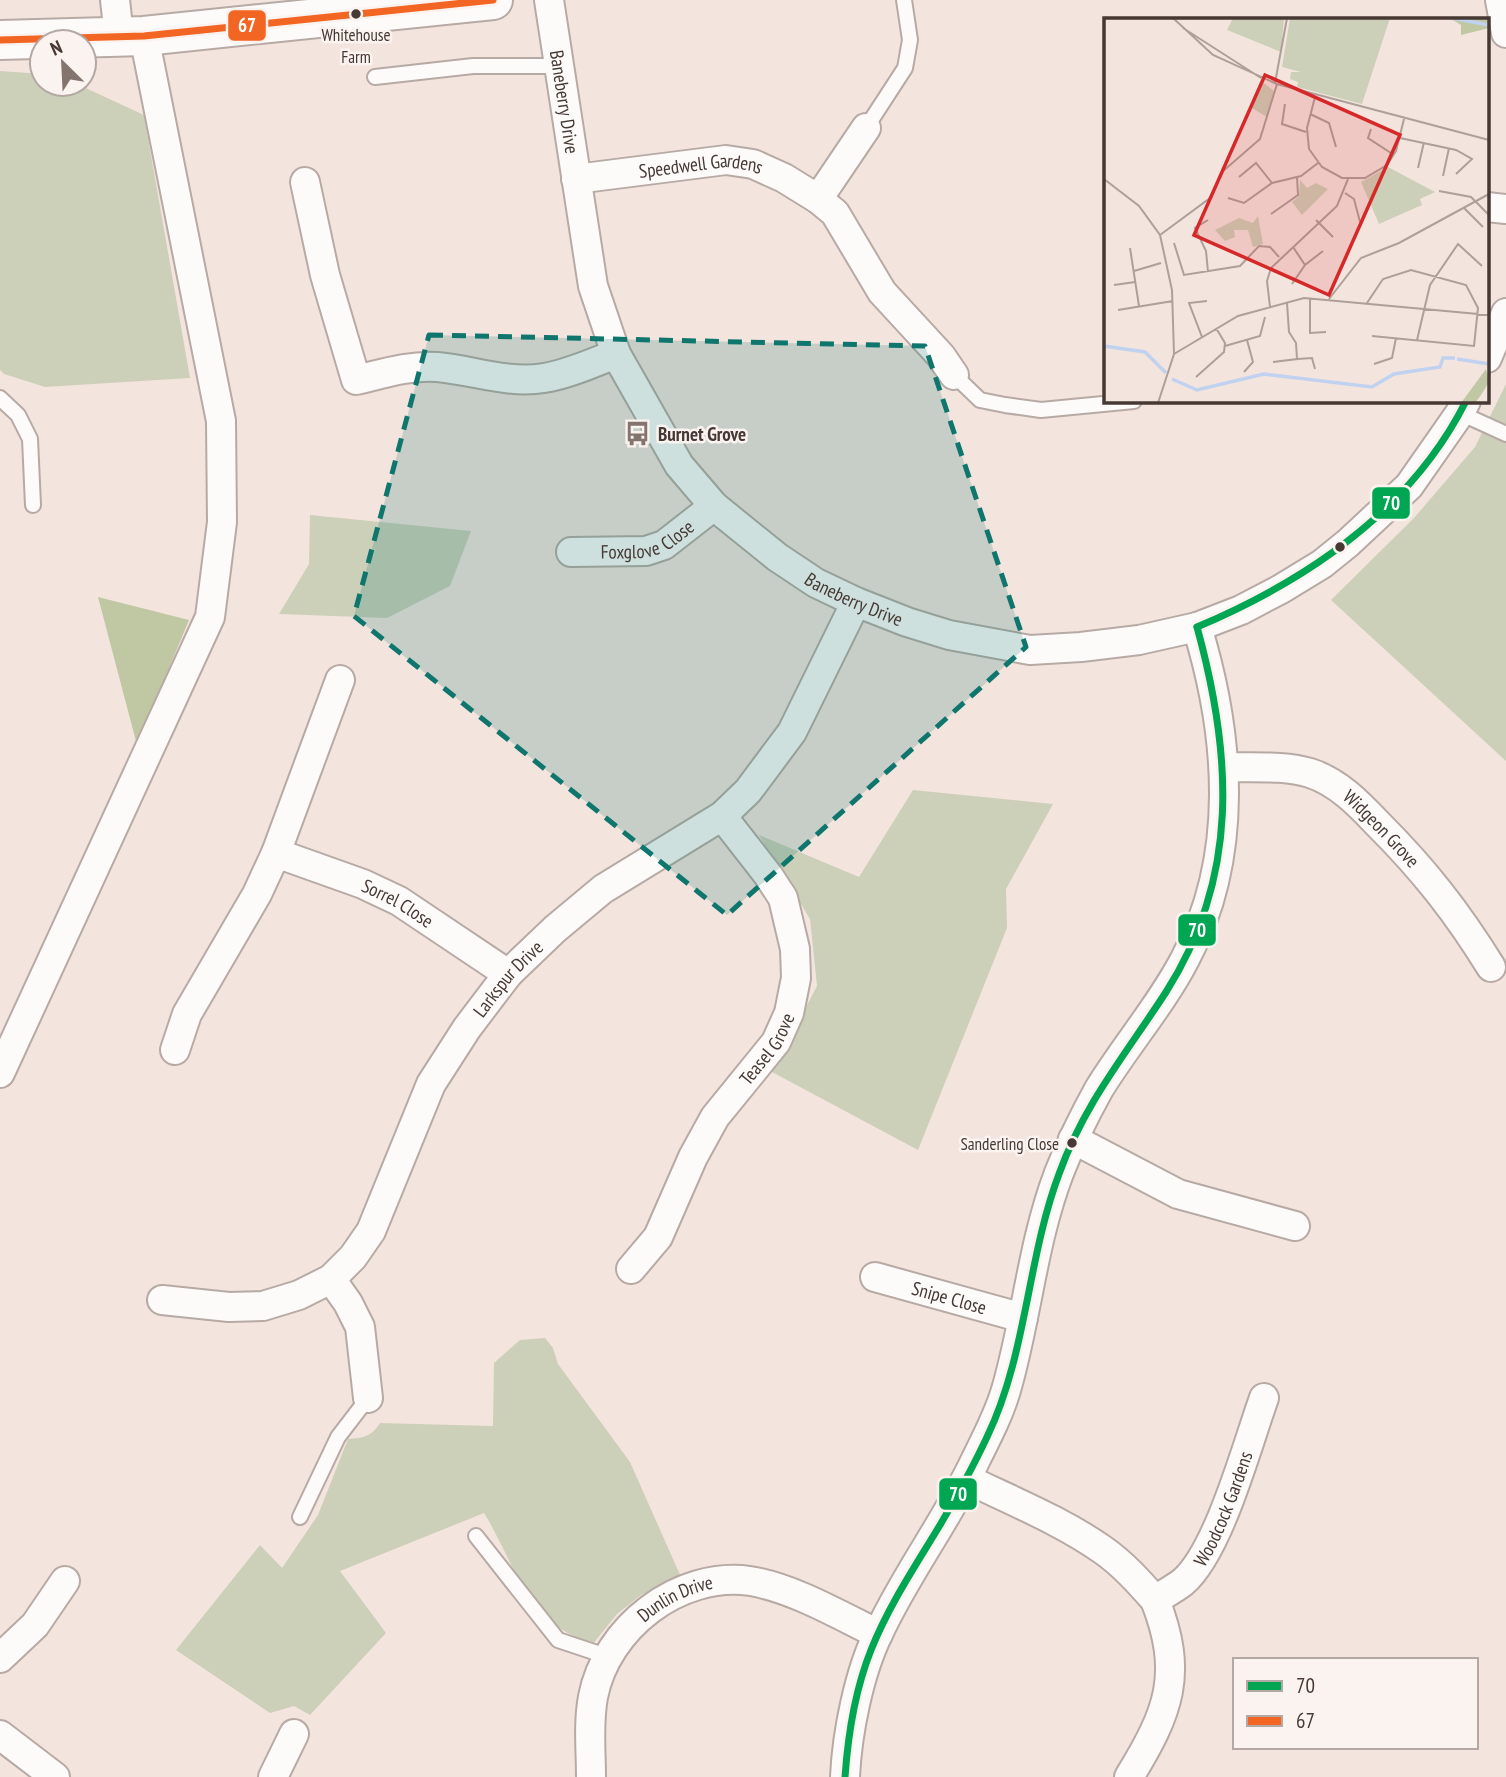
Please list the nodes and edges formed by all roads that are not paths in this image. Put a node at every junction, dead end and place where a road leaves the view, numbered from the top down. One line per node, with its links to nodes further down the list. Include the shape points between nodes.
1 (493, 0): 4 (street)
2 (549, 0): 6 (street, Baneberry Drive)
3 (905, 0): 8 (lane, via 910,40 905,68)
4 (126, 24): 5 (street); 34 (street, via 221,421 222,522 209,617)
5 (0, 40)
6 (558, 66): 7 (lane, via 473,66); 9 (street, Baneberry Drive)
7 (375, 77)
8 (866, 128): 11 (street)
9 (576, 179): 11 (street, Speedwell Gardens, via 726,160 753,164); 15 (street, Baneberry Drive, via 593,286)
10 (305, 183): 15 (street, via 325,275 356,380 434,367 516,380 543,378)
11 (818, 199): 17 (street, Speedwell Gardens, via 835,213 882,292)
12 (1488, 207): 13 (street)
13 (1506, 209)
14 (1506, 313): 16 (street)
15 (616, 354): 23 (street, Baneberry Drive, via 678,465)
16 (1488, 356)
17 (954, 375): 19 (lane, via 980,400 1017,407 1041,410)
18 (0, 398): 22 (lane, via 18,415 30,439)
19 (1124, 402)
20 (1463, 407): 21 (lane); 26 (street, Baneberry Drive, via 1409,486 1348,543 1281,589)
21 (1506, 433)
22 (33, 505)
23 (714, 506): 24 (street, Foxglove Close, via 664,545 646,551); 25 (street, Baneberry Drive, via 776,557)
24 (571, 552)
25 (856, 602): 26 (street, Baneberry Drive, via 949,635 1030,650 1139,640); 29 (street, Larkspur Drive, via 792,732 748,791)
26 (1197, 627): 28 (street, via 1211,673)
27 (340, 680): 30 (street)
28 (1225, 767): 31 (street, Widgeon Grove, via 1288,769 1338,787 1434,882); 35 (street, via 1220,849 1204,918 1184,961 1100,1088)
29 (722, 817): 32 (street, Larkspur Drive, via 603,889); 37 (street, Teasel Grove, via 783,898 795,949 794,990 776,1042 715,1117 658,1237)
30 (276, 853): 32 (street, Sorrel Close, via 399,901); 33 (street, via 187,1014)
31 (1491, 967)
32 (508, 974): 39 (street, Larkspur Drive, via 430,1084 371,1231)
33 (175, 1051)
34 (0, 1073)
35 (1073, 1139): 36 (street, via 1178,1194); 41 (street, via 1045,1210)
36 (1295, 1226)
37 (631, 1269)
38 (875, 1277): 41 (street, Snipe Close)
39 (331, 1279): 40 (street, Larkspur Drive, via 262,1306); 42 (street, via 360,1327)
40 (162, 1300)
41 (1023, 1318): 44 (street, via 1006,1392)
42 (368, 1398): 45 (lane, via 338,1437)
43 (1264, 1398): 48 (street, Woodcock Gardens, via 1222,1517 1199,1562 1183,1582)
44 (967, 1479): 48 (street, via 1104,1551); 49 (street)
45 (300, 1517)
46 (476, 1536): 50 (lane, via 558,1640)
47 (65, 1581): 51 (street, via 35,1625)
48 (1155, 1600): 58 (street, via 1171,1667 1169,1693 1163,1716)
49 (878, 1634): 50 (street, Dunlin Drive, via 803,1598 752,1581 728,1579 681,1592 646,1611 635,1619); 57 (street, via 861,1684)
50 (609, 1657): 56 (street, Dunlin Drive, via 593,1696)
51 (0, 1658)
52 (294, 1734): 55 (street)
53 (0, 1735): 54 (street)
54 (55, 1777)
55 (273, 1777)
56 (591, 1777)
57 (845, 1777)
58 (1129, 1777)

